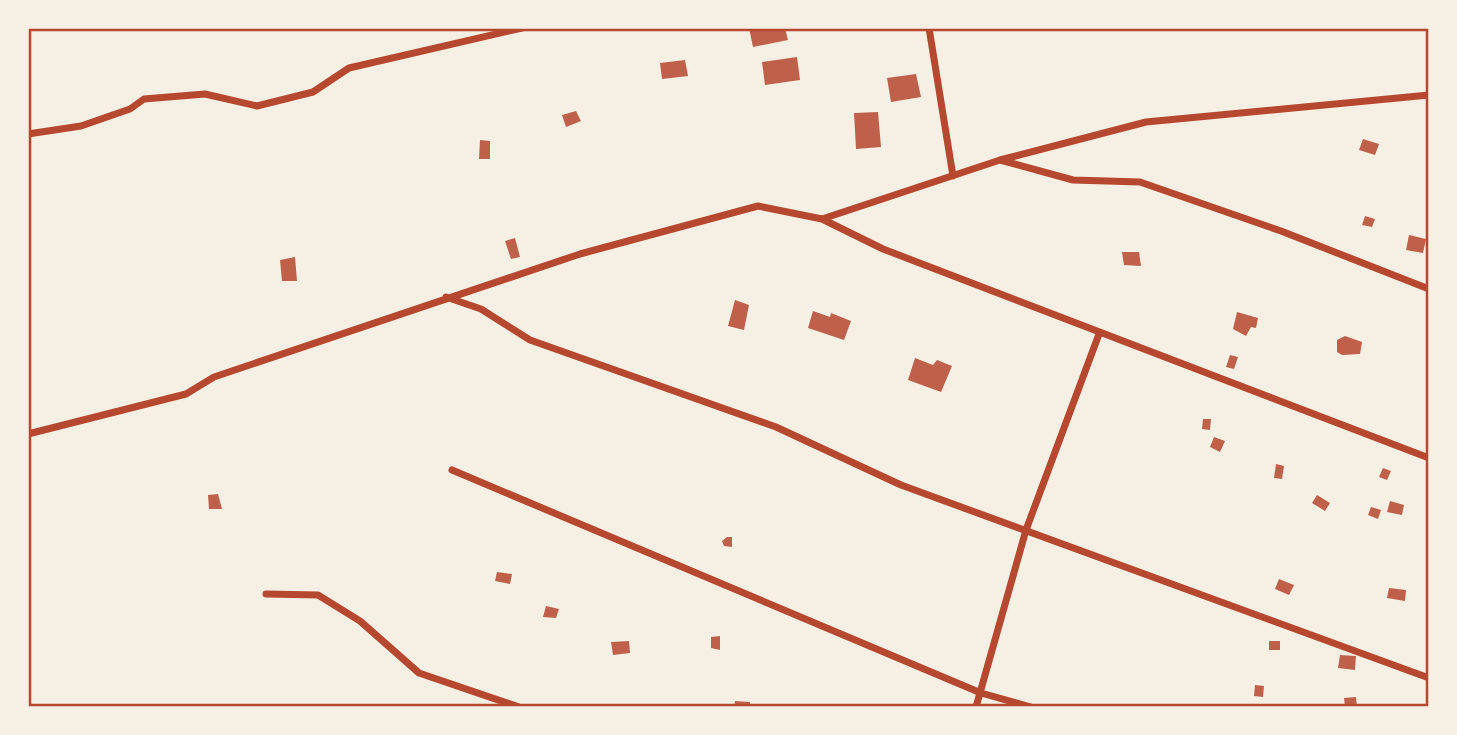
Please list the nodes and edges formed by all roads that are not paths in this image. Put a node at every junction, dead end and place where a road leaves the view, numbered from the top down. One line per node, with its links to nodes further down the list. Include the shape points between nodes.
1 (522, 28): 4 (street, via 349,68 313,92 257,106 205,94 144,99 130,109 81,126)
2 (929, 28): 6 (street)
3 (1429, 95): 5 (street, via 1146,122)
4 (28, 134)
5 (1000, 160): 6 (street); 8 (street, via 1073,180 1140,182 1281,230)
6 (953, 176): 7 (street)
7 (822, 219): 9 (street, via 758,206 580,254); 10 (street, via 883,249)
8 (1429, 289)
9 (446, 298): 11 (street, via 215,377 186,394); 14 (street, via 481,309 530,340 776,427 901,485)
10 (1099, 334): 12 (street); 14 (street)
11 (28, 433)
12 (1429, 458)
13 (452, 470): 17 (street)
14 (1026, 530): 16 (street); 17 (street)
15 (266, 594): 18 (street, via 318,595 360,621 419,673)
16 (1429, 678)
17 (981, 694): 19 (street); 20 (street)
18 (519, 707)
19 (976, 707)
20 (1031, 707)

